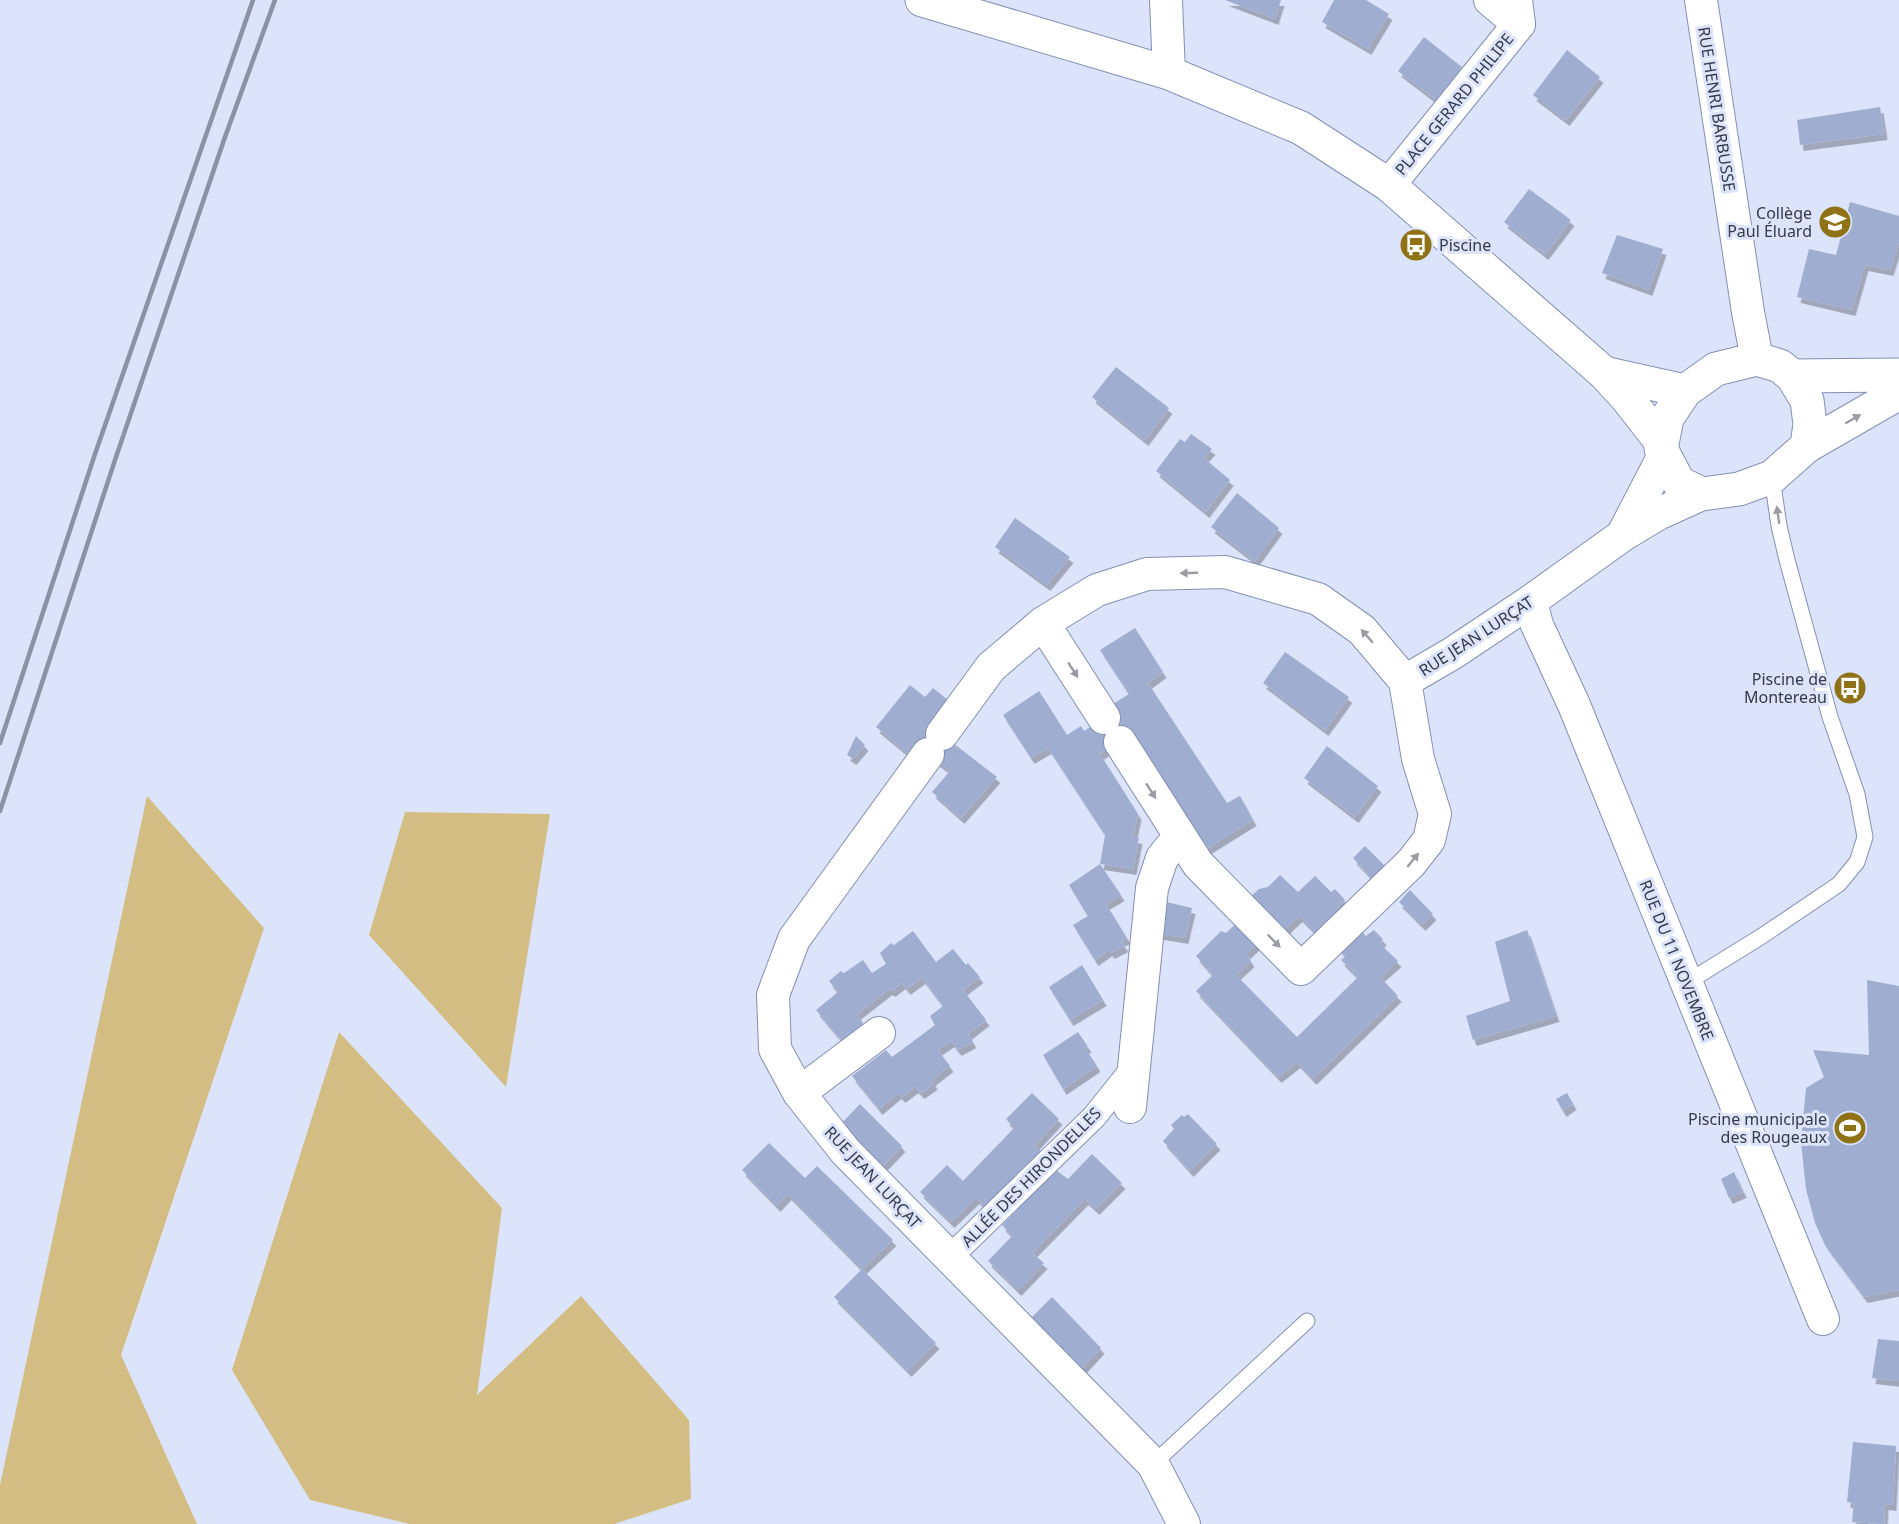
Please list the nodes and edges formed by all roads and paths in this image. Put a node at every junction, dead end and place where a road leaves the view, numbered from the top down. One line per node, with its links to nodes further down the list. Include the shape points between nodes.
1 (922, 0): 6 (street)
2 (1166, 0): 6 (street)
3 (1490, 0): 5 (street, PLACE GERARD PHILIPE)
4 (1701, 0): 8 (street, RUE HENRI BARBUSSE)
5 (1517, 12): 7 (street, PLACE GERARD PHILIPE)
6 (1169, 73): 7 (street, via 1301,128)
7 (1389, 185): 9 (street)
8 (1757, 359): 11 (street, via 1780,366); 12 (street, via 1716,369)
9 (1604, 373): 12 (street); 15 (street)
10 (1899, 375): 11 (street)
11 (1792, 376): 14 (street, via 1807,400)
12 (1685, 391): 15 (street, via 1667,418)
13 (1899, 391): 14 (street, one-way to 13)
14 (1807, 446): 16 (street)
15 (1663, 449): 17 (street, via 1679,483); 18 (street, RUE JEAN LURÇAT)
16 (1772, 477): 17 (street, via 1739,489); 23 (lane, one-way to 16, via 1839,884 1857,862 1864,837 1857,794 1830,717 1779,526)
17 (1702, 494): 18 (street, RUE JEAN LURÇAT)
18 (1623, 535): 19 (street, RUE JEAN LURÇAT)
19 (1531, 601): 21 (street, RUE JEAN LURÇAT); 23 (street, RUE DU 11 NOVEMBRE, via 1537,625 1574,705)
20 (1043, 623): 21 (street, RUE JEAN LURÇAT, one-way to 20, via 1362,630 1318,599 1225,572 1147,574 1097,590); 22 (street, one-way to 22); 26 (street, RUE JEAN LURÇAT, via 991,667 794,939 773,995 775,1049)
21 (1404, 681): 22 (street, one-way to 21, via 1198,864 1301,969 1411,863 1429,840 1434,814 1418,759)
22 (1180, 836): 25 (street, via 1162,858 1152,888)
23 (1686, 982): 29 (street, RUE DU 11 NOVEMBRE)
24 (879, 1033): 26 (street)
25 (1134, 1066): 27 (street); 28 (street, ALLÉE DES HIRONDELLES, via 1094,1117)
26 (799, 1093): 28 (street, RUE JEAN LURÇAT, via 845,1151)
27 (1130, 1107)
28 (949, 1258): 31 (street, RUE JEAN LURÇAT)
29 (1822, 1319)
30 (1306, 1321): 31 (lane)
31 (1153, 1464): 32 (street, RUE JEAN LURÇAT)
32 (1184, 1524)

